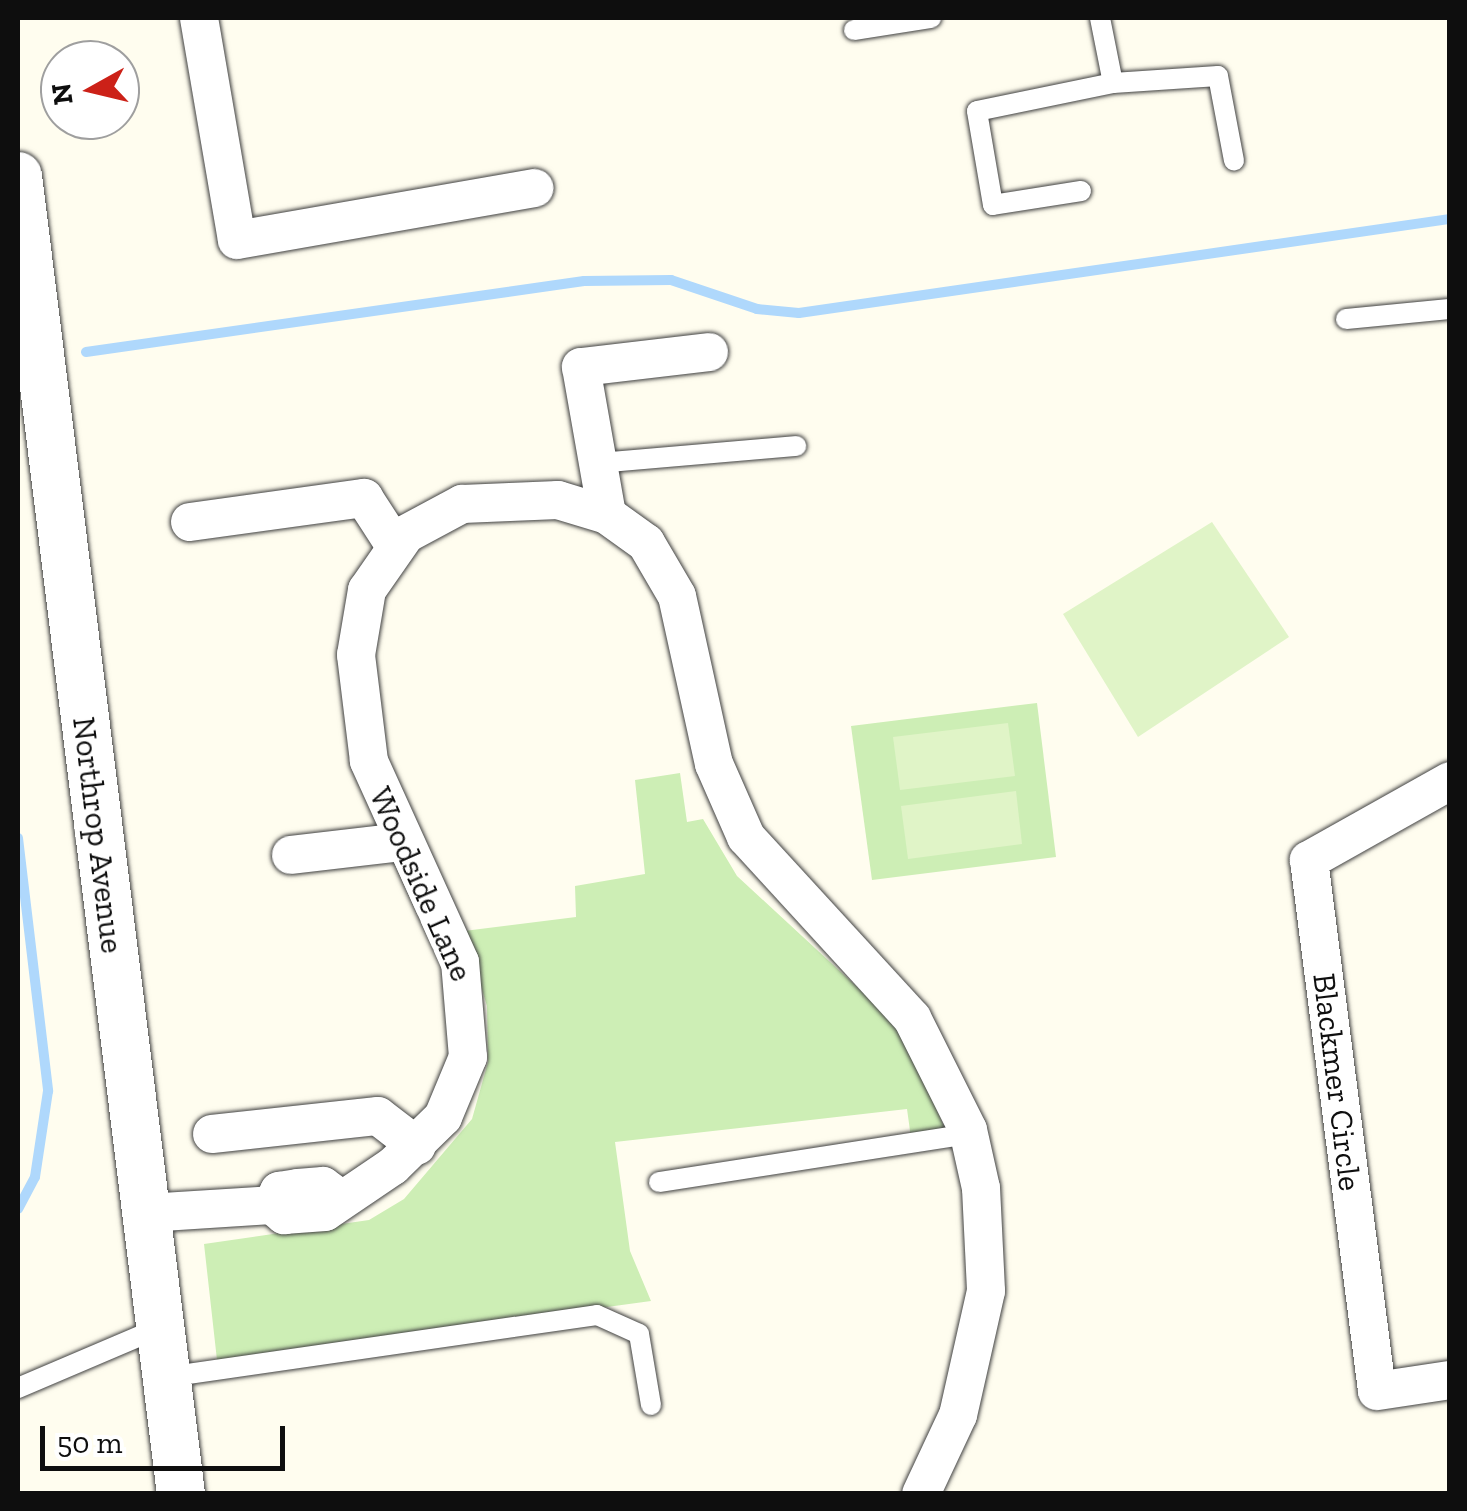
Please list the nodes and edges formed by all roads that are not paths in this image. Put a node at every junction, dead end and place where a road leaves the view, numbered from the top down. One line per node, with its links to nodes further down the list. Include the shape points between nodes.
1 (199, 18): 8 (street, via 237,240)
2 (930, 18): 4 (lane)
3 (1100, 18): 5 (lane)
4 (854, 30)
5 (1113, 83): 6 (lane, via 1218,76); 9 (lane, via 977,110 993,206)
6 (1234, 161)
7 (18, 176): 13 (street, Northrop Avenue)
8 (534, 188)
9 (1082, 191)
10 (1450, 309): 11 (lane)
11 (1346, 318)
12 (709, 352): 15 (street, via 581,367)
13 (29, 368): 26 (street, Northrop Avenue)
14 (796, 446): 15 (lane)
15 (598, 462): 16 (street)
16 (607, 515): 18 (street, Woodside Lane, via 558,500 492,498 435,514); 23 (street, Woodside Lane, via 646,544 677,596 714,764 746,837 912,1018)
17 (190, 522): 18 (street, via 364,498)
18 (395, 546): 20 (street, Woodside Lane, via 367,590 356,655 369,761)
19 (1450, 781): 29 (street, Blackmer Circle, via 1308,860 1376,1391)
20 (402, 842): 21 (street); 24 (street, Woodside Lane, via 460,962 472,1032 458,1088)
21 (291, 855)
22 (212, 1134): 24 (street, via 378,1116)
23 (969, 1134): 25 (lane); 33 (street, Woodside Lane, via 986,1292 958,1414)
24 (417, 1146): 26 (street, Woodside Lane, via 325,1212 299,1215 272,1205)
25 (659, 1182)
26 (146, 1213): 27 (street, Northrop Avenue)
27 (161, 1327): 28 (street, Northrop Avenue); 30 (lane)
28 (166, 1377): 31 (lane, via 597,1315 639,1334); 32 (street, Northrop Avenue)
29 (1450, 1380)
30 (18, 1388)
31 (651, 1404)
32 (181, 1494)
33 (921, 1494)

